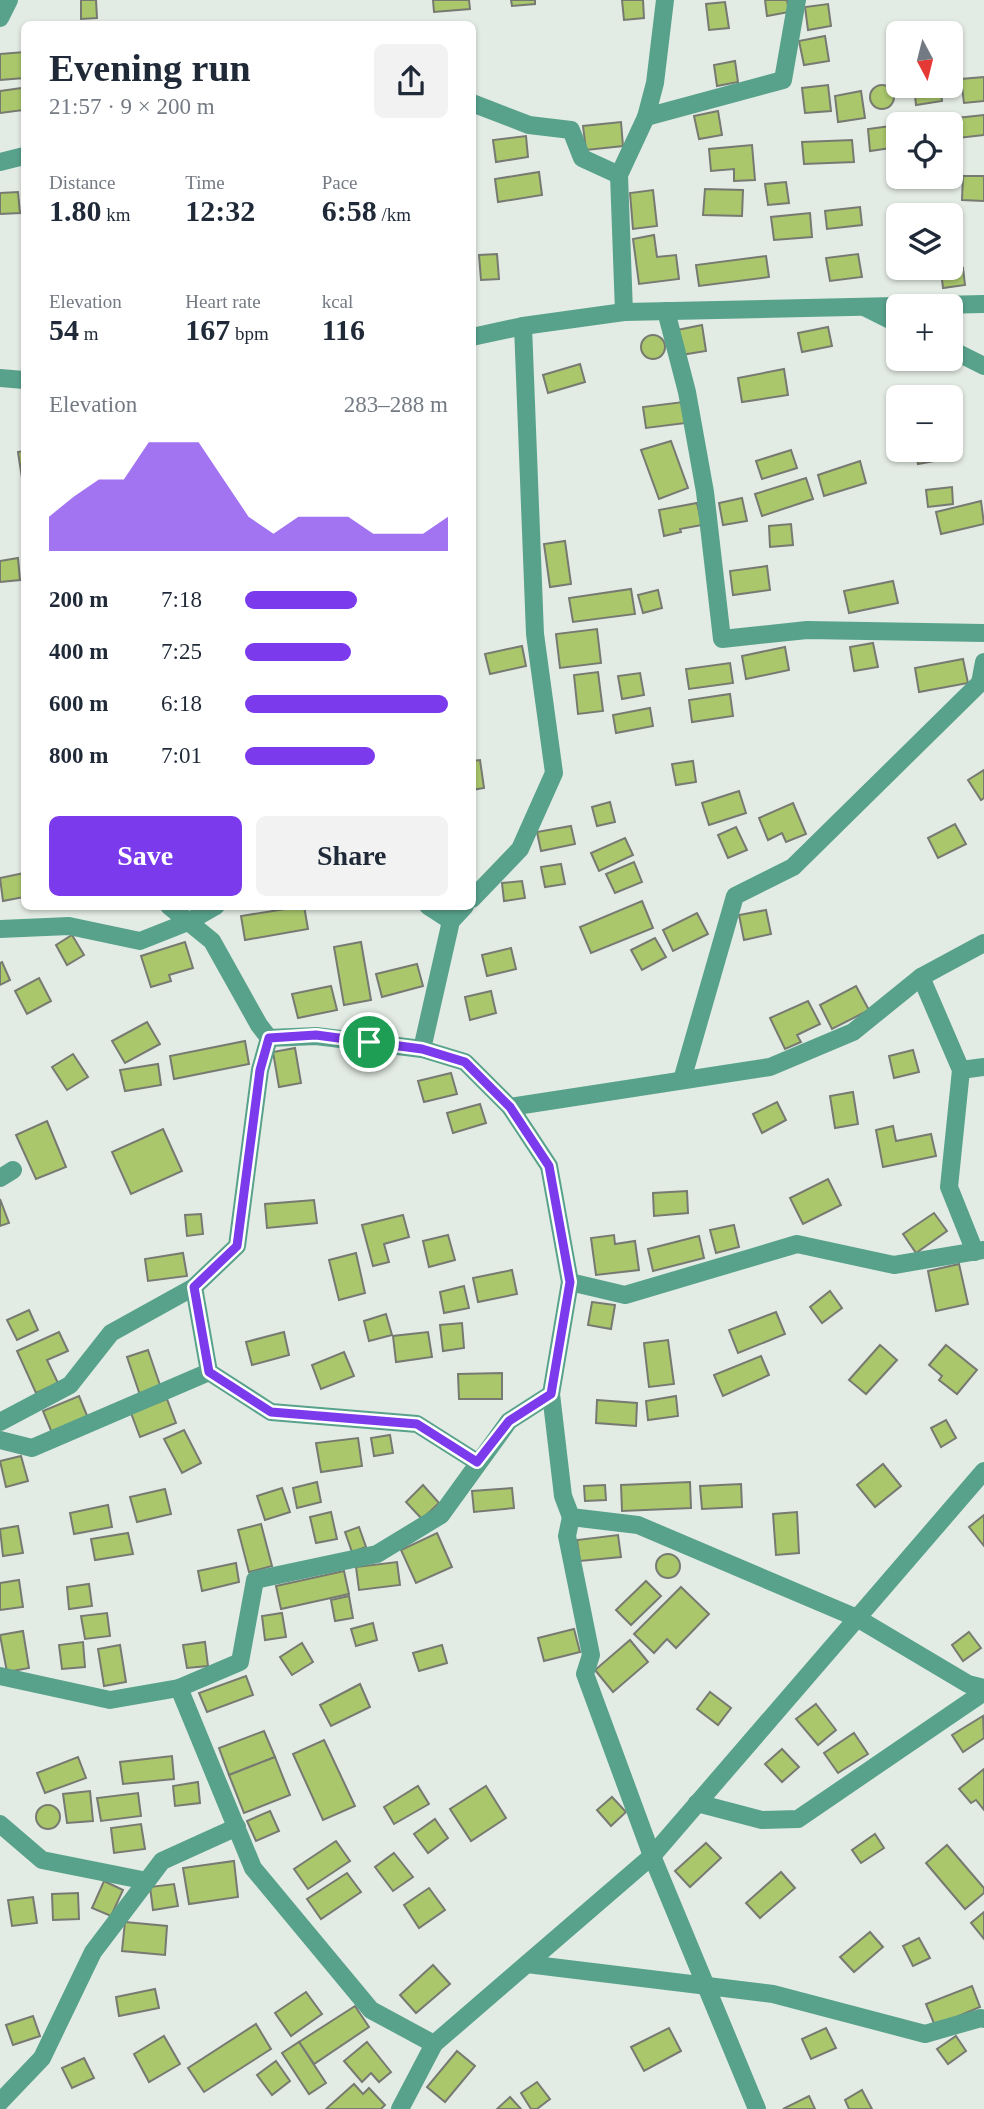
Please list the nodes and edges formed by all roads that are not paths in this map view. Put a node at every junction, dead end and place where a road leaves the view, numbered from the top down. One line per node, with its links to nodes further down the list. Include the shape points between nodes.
1 (9, 0): 4 (street)
2 (665, 0): 6 (street)
3 (797, 0): 6 (street, via 783,80)
4 (0, 18)
5 (476, 105): 9 (street, via 529,125 571,130 582,158)
6 (646, 117): 9 (street)
7 (21, 157): 8 (street)
8 (0, 162)
9 (619, 175): 13 (street)
10 (984, 304): 11 (street)
11 (863, 307): 12 (street); 14 (street)
12 (666, 311): 13 (street); 21 (street, via 703,479 722,639 807,630)
13 (624, 312): 15 (street)
14 (886, 318)
15 (523, 326): 16 (street); 23 (street, via 535,634 554,773 520,849)
16 (476, 336)
17 (963, 356): 18 (street)
18 (984, 366)
19 (0, 378): 20 (street)
20 (21, 380)
21 (984, 633)
22 (984, 662): 37 (street, via 979,684 793,867 736,896)
23 (476, 895)
24 (174, 910): 29 (street)
25 (209, 910): 29 (street)
26 (434, 910): 28 (street)
27 (461, 910): 28 (street)
28 (451, 921): 34 (street)
29 (188, 922): 30 (street, via 140,941 69,926); 33 (street, via 212,941)
30 (0, 929)
31 (984, 943): 32 (street)
32 (921, 977): 36 (street); 37 (street, via 853,1032 769,1067)
33 (269, 1038): 34 (street, via 316,1035); 41 (street, via 260,1070 237,1246)
34 (422, 1049): 38 (street, via 465,1062)
35 (984, 1066): 36 (street)
36 (961, 1070): 39 (street, via 949,1187)
37 (682, 1080): 38 (street)
38 (510, 1107): 40 (street, via 549,1166)
39 (979, 1251): 40 (street, via 894,1265 797,1244 625,1295)
40 (570, 1282): 43 (street)
41 (194, 1287): 42 (street); 44 (street, via 111,1333 70,1385)
42 (209, 1372): 45 (street, via 32,1448); 46 (street, via 271,1412 417,1424)
43 (551, 1394): 46 (street, via 509,1421); 48 (street, via 563,1496)
44 (0, 1422)
45 (0, 1440)
46 (477, 1462): 51 (street, via 441,1515 377,1555 254,1580 240,1662)
47 (984, 1471): 49 (street)
48 (571, 1517): 49 (street, via 638,1525); 56 (street, via 566,1536 591,1654 585,1674)
49 (857, 1618): 52 (street); 53 (street)
50 (0, 1676): 51 (street, via 110,1700)
51 (179, 1688): 55 (street)
52 (984, 1690): 53 (street, via 798,1819 762,1820)
53 (697, 1803): 56 (street)
54 (0, 1824): 57 (street, via 42,1860)
55 (237, 1827): 57 (street, via 162,1861); 61 (street, via 253,1868 371,2010)
56 (652, 1856): 58 (street); 59 (street)
57 (146, 1881): 62 (street, via 93,1952 42,2058)
58 (527, 1964): 59 (street); 61 (street)
59 (704, 1986): 60 (street, via 773,1994 925,2034); 64 (street)
60 (984, 2019)
61 (434, 2044): 63 (street)
62 (0, 2102)
63 (400, 2109)
64 (757, 2109)

